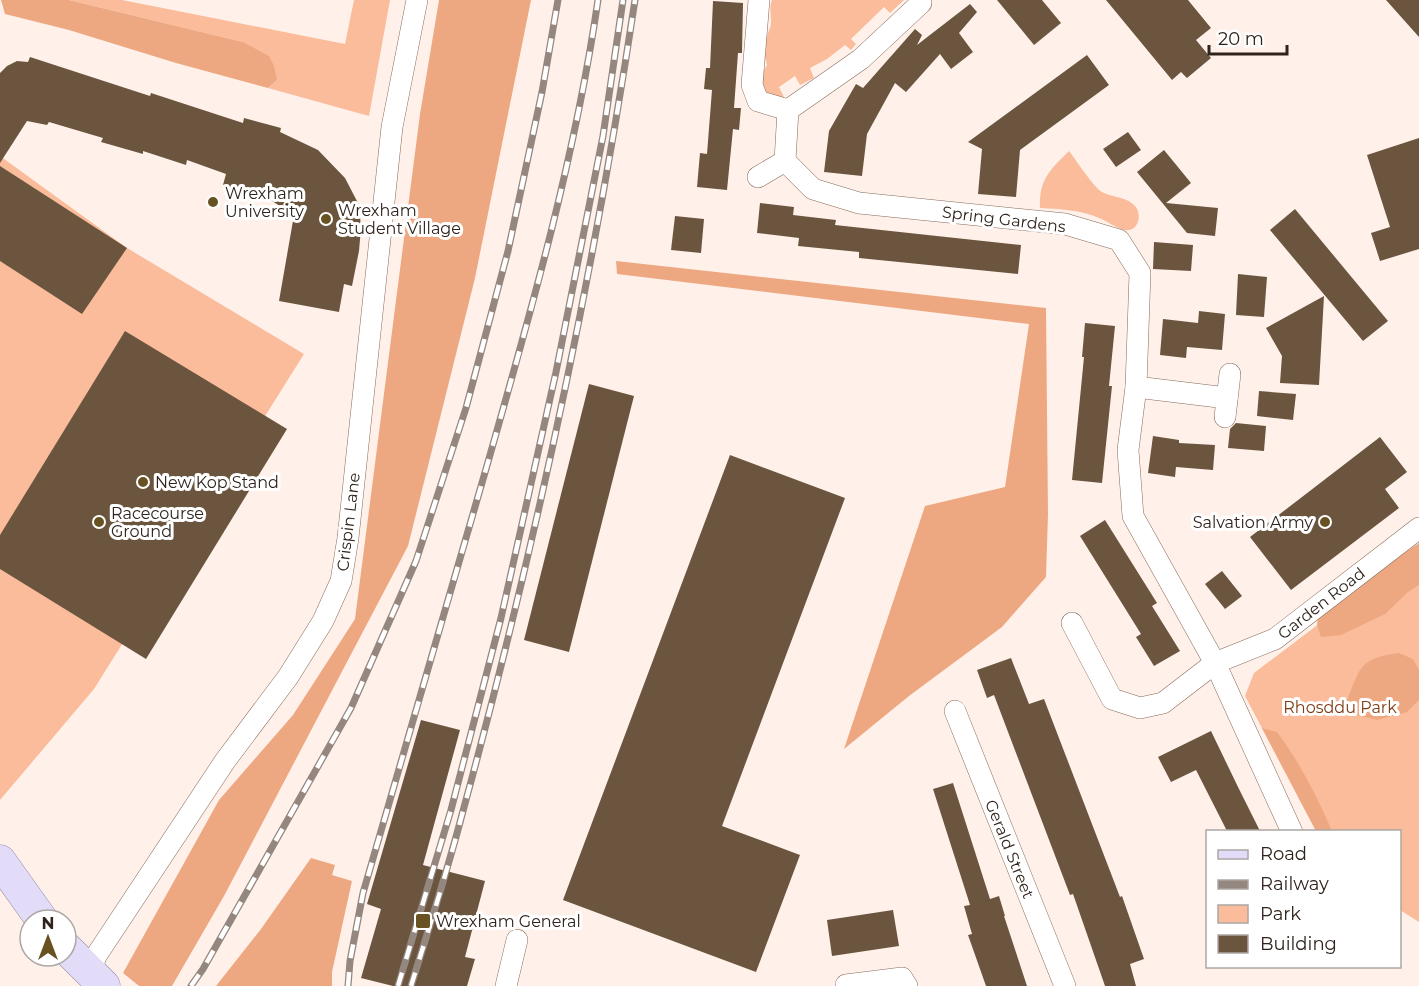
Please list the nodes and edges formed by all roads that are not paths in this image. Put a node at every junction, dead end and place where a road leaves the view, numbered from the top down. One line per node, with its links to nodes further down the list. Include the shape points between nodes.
1 (417, 0): 18 (street, Crispin Lane, via 392,127 341,581 323,621 288,677 225,761 96,956)
2 (759, 0): 4 (street, via 752,86 758,101)
3 (921, 3): 4 (street, via 861,58)
4 (788, 110): 5 (street)
5 (784, 161): 6 (street); 8 (street, Spring Gardens, via 813,189 859,203 1065,224 1119,240 1140,273)
6 (758, 177)
7 (1230, 374): 8 (street, via 1226,407)
8 (1136, 387): 11 (street, Spring Gardens, via 1128,450 1133,516)
9 (1419, 528): 11 (street, Garden Road, via 1275,639)
10 (1072, 623): 11 (street, Garden Road, via 1112,699 1140,708 1163,703)
11 (1215, 663): 13 (street)
12 (956, 711): 22 (street, Gerald Street)
13 (1293, 830)
14 (0, 861): 15 (main road)
15 (33, 908)
16 (517, 940): 20 (street)
17 (78, 960): 18 (main road)
18 (97, 980)
19 (846, 985): 21 (street, via 902,978)
20 (506, 986)
21 (908, 986)
22 (1065, 986)

